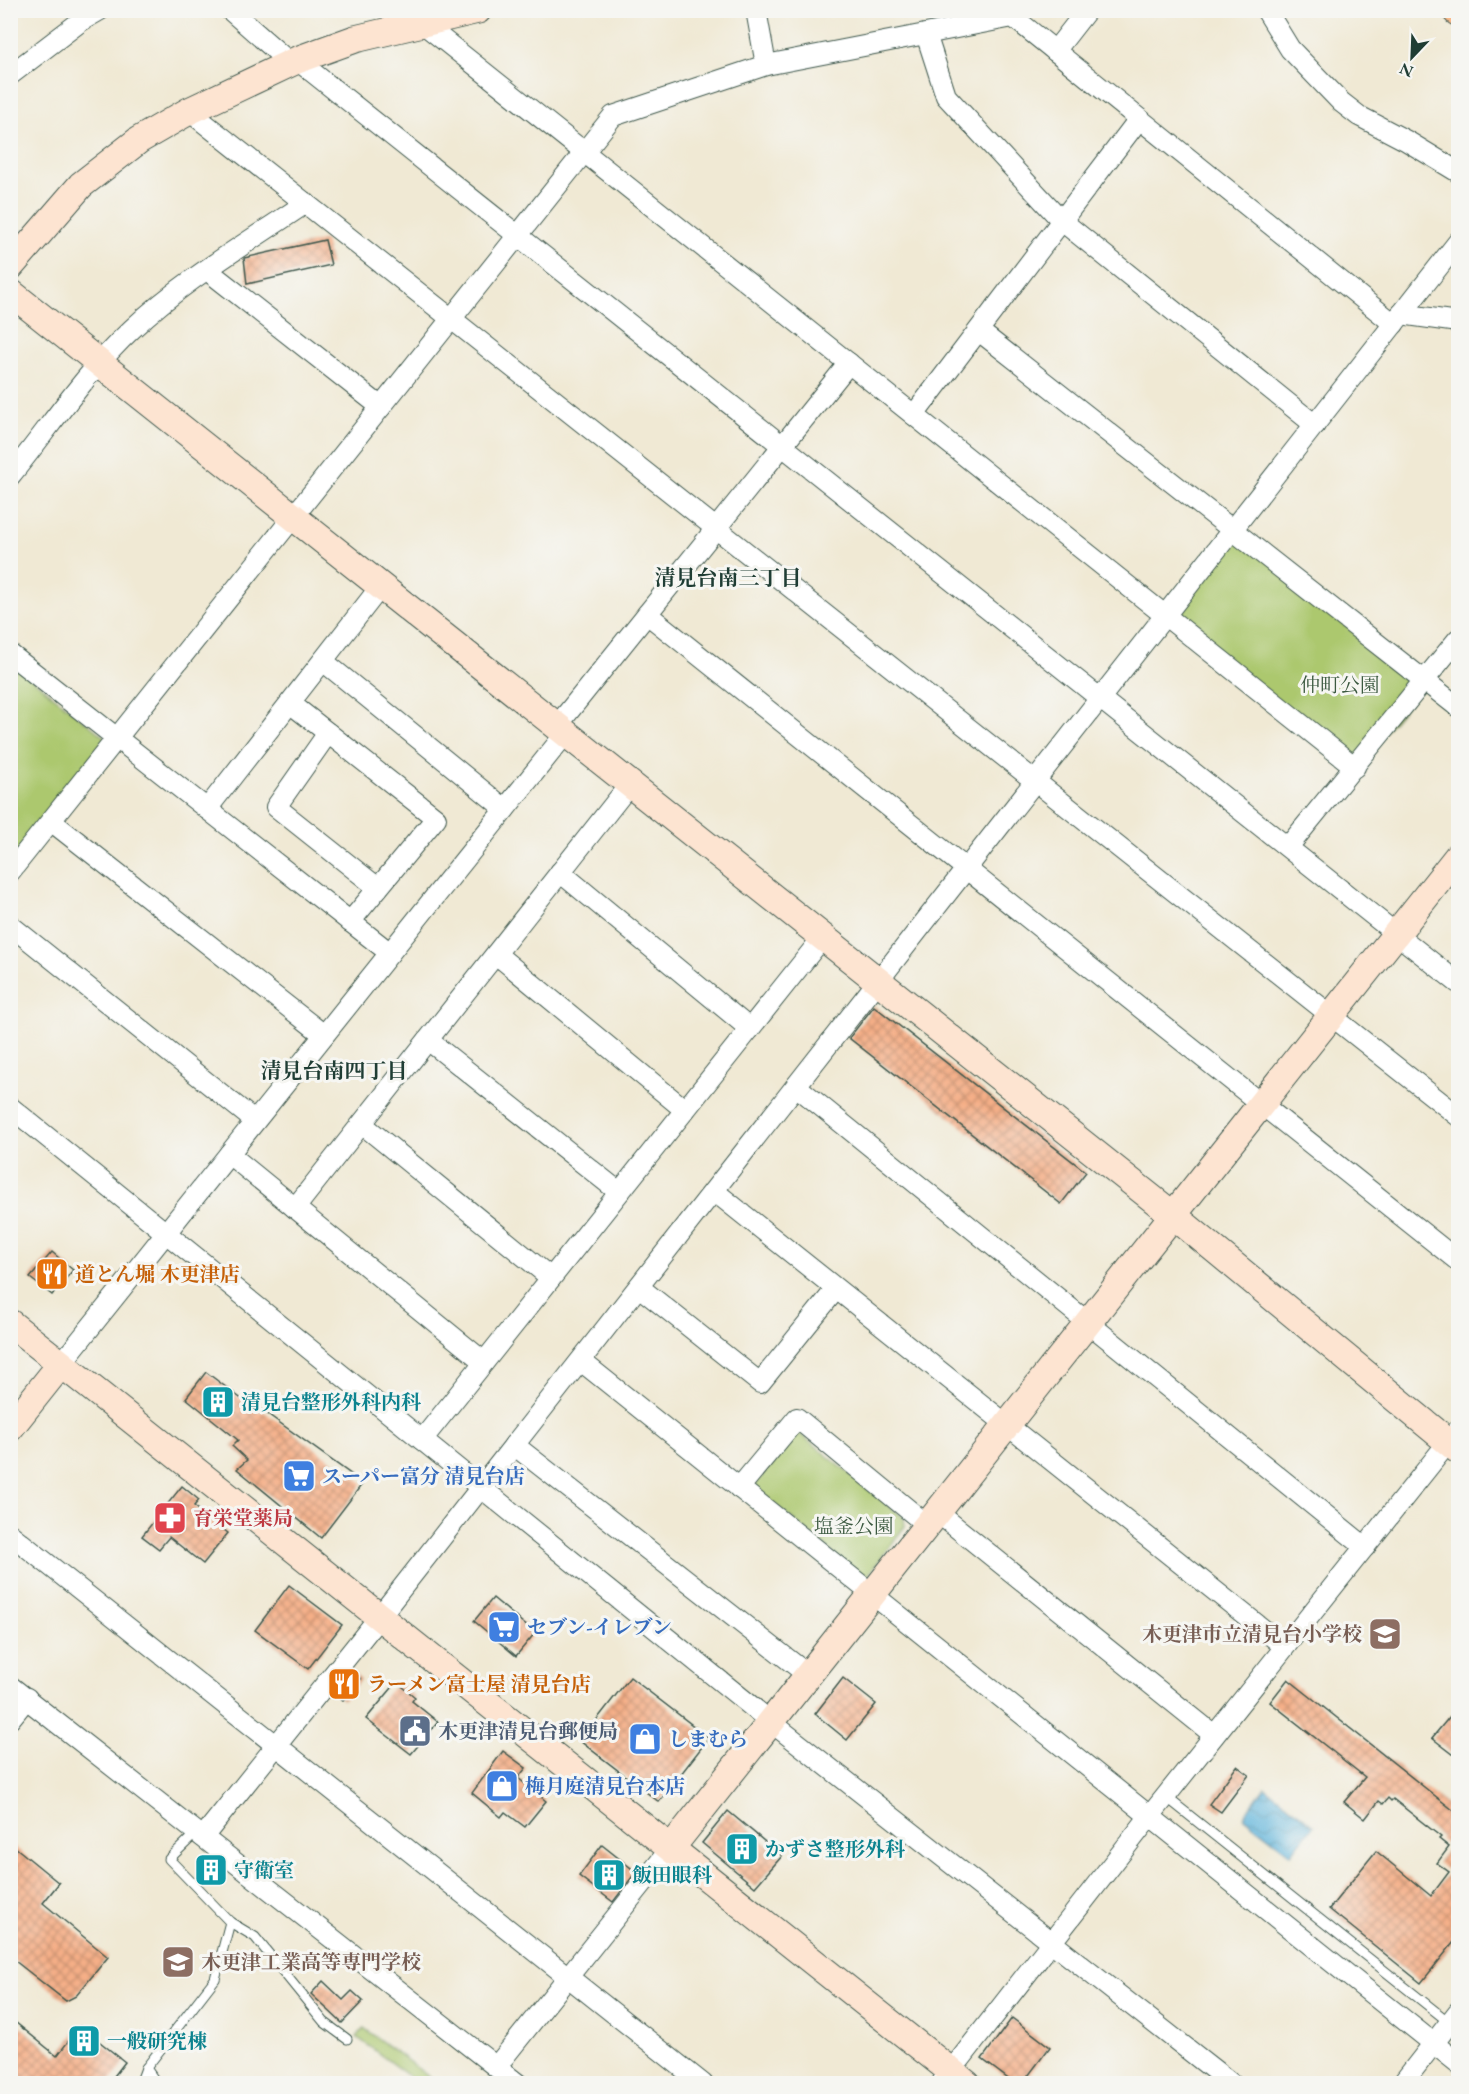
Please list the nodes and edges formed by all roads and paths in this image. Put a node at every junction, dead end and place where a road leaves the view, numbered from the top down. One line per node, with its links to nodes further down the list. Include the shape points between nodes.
1 (100, 10): 7 (street)
2 (230, 10): 11 (street)
3 (478, 10): 8 (street)
4 (756, 10): 12 (street)
5 (1087, 10): 10 (street)
6 (1266, 10): 17 (street, via 1290,48 1341,102)
7 (74, 16): 13 (street)
8 (420, 16): 11 (street); 16 (street)
9 (926, 34): 10 (street, via 1013,17); 12 (street); 19 (street, via 946,96)
10 (1054, 51): 15 (street)
11 (294, 62): 14 (street); 20 (street)
12 (766, 65): 16 (street, via 613,116)
13 (10, 75)
14 (189, 111): 18 (street); 22 (street, via 138,140 81,185)
15 (1139, 119): 19 (street); 26 (street)
16 (585, 152): 20 (street); 30 (street)
17 (1458, 172)
18 (306, 203): 23 (street); 25 (street)
19 (1062, 221): 28 (street); 33 (street)
20 (518, 235): 25 (street); 34 (street)
21 (1458, 242): 26 (street)
22 (10, 267)
23 (207, 270): 29 (street, via 133,328); 31 (street)
24 (10, 292): 29 (street)
25 (452, 319): 31 (street); 37 (street)
26 (1398, 319): 27 (street); 33 (street)
27 (1458, 322)
28 (979, 331): 32 (street); 38 (street)
29 (100, 363): 35 (street); 36 (street)
30 (849, 363): 32 (street); 34 (street)
31 (381, 407): 36 (street)
32 (914, 415): 41 (street)
33 (1315, 425): 38 (street)
34 (782, 445): 37 (street); 46 (street)
35 (10, 476)
36 (293, 517): 39 (street); 51 (street)
37 (716, 528): 40 (street); 53 (street)
38 (1233, 530): 41 (street); 45 (street)
39 (381, 586): 44 (street); 49 (street)
40 (647, 614): 49 (street); 60 (street)
41 (1165, 615): 46 (street); 52 (street)
42 (1458, 639): 45 (street)
43 (10, 654): 51 (street)
44 (322, 661): 47 (street); 56 (street)
45 (1426, 682): 48 (street); 52 (street)
46 (1101, 698): 53 (street); 58 (street)
47 (290, 703): 50 (street); 55 (street)
48 (1458, 707)
49 (561, 729): 54 (street); 56 (street)
50 (328, 733): 63 (street, via 276,807); 63 (street, via 436,818)
51 (117, 738): 55 (street); 57 (street)
52 (1355, 767): 58 (street)
53 (1036, 781): 60 (street); 72 (street)
54 (630, 784): 62 (street); 67 (street)
55 (207, 809): 64 (street)
56 (505, 809): 68 (street)
57 (51, 821): 61 (street); 74 (street)
58 (1288, 847): 66 (street)
59 (1458, 856): 66 (street)
60 (967, 868): 70 (street); 77 (street)
61 (10, 872)
62 (560, 872): 69 (street); 73 (street)
63 (378, 888): 64 (street)
64 (350, 922): 68 (street)
65 (10, 926): 81 (street)
66 (1397, 933): 71 (street); 72 (street)
67 (823, 937): 70 (street); 73 (street)
68 (390, 953): 74 (street)
69 (496, 954): 75 (street); 79 (street)
70 (878, 981): 76 (street); 87 (street)
71 (1458, 983)
72 (1332, 1016): 77 (street); 80 (street)
73 (750, 1029): 79 (street)
74 (324, 1035): 81 (street)
75 (428, 1040): 82 (street); 85 (street)
76 (796, 1086): 84 (street); 94 (street)
77 (1262, 1103): 87 (street); 89 (street)
78 (10, 1107): 88 (street)
79 (685, 1110): 85 (street)
80 (1458, 1116)
81 (255, 1121): 83 (street)
82 (362, 1124): 86 (street); 90 (street)
83 (229, 1154): 86 (street); 88 (street)
84 (714, 1191): 91 (street); 92 (street)
85 (619, 1192): 90 (street)
86 (295, 1208): 96 (street)
87 (1173, 1215): 94 (street); 101 (street)
88 (166, 1233): 97 (street); 100 (street)
89 (1458, 1261)
90 (551, 1278): 96 (street)
91 (639, 1287): 92 (street, via 759,1383); 95 (street)
92 (837, 1289): 98 (street)
93 (10, 1323): 97 (street)
94 (1089, 1323): 98 (street); 107 (street)
95 (580, 1361): 102 (street); 104 (street)
96 (484, 1362): 100 (street)
97 (62, 1364): 99 (street); 109 (street)
98 (1006, 1425): 105 (street); 110 (street)
99 (10, 1428)
100 (422, 1440): 103 (street)
101 (1455, 1441): 107 (street)
102 (514, 1445): 103 (street); 111 (street)
103 (481, 1488): 109 (street); 115 (street)
104 (739, 1488): 105 (street, via 797,1418); 108 (street)
105 (932, 1519): 108 (street); 116 (street)
106 (10, 1534): 117 (street)
107 (1365, 1547): 110 (street)
108 (872, 1594): 111 (street); 119 (street)
109 (380, 1616): 117 (street); 121 (street)
110 (1284, 1646): 116 (street)
111 (808, 1675): 115 (street)
112 (10, 1686): 113 (street)
113 (27, 1698): 114 (street); 120 (street)
114 (10, 1719)
115 (771, 1722): 121 (street); 123 (street)
116 (1214, 1735): 118 (street)
117 (276, 1745): 120 (street); 124 (street)
118 (1165, 1796): 119 (street); 125 (lane)
119 (1150, 1816): 123 (street); 127 (street)
120 (200, 1835): 122 (lane, via 170,1859); 129 (street)
121 (670, 1848): 124 (street); 131 (street)
122 (230, 1922): 126 (lane, via 255,1937 324,2022); 130 (lane, via 215,1979)
123 (1052, 1942): 131 (street); 136 (street)
124 (568, 1976): 129 (street); 135 (street)
125 (1454, 2018): 127 (street)
126 (347, 2039)
127 (1434, 2043): 128 (street); 137 (street)
128 (1458, 2063)
129 (496, 2067): 134 (street)
130 (146, 2068): 132 (lane); 133 (lane)
131 (953, 2080)
132 (140, 2084)
133 (157, 2084)
134 (518, 2084)
135 (703, 2084)
136 (1232, 2084)
137 (1402, 2084)

